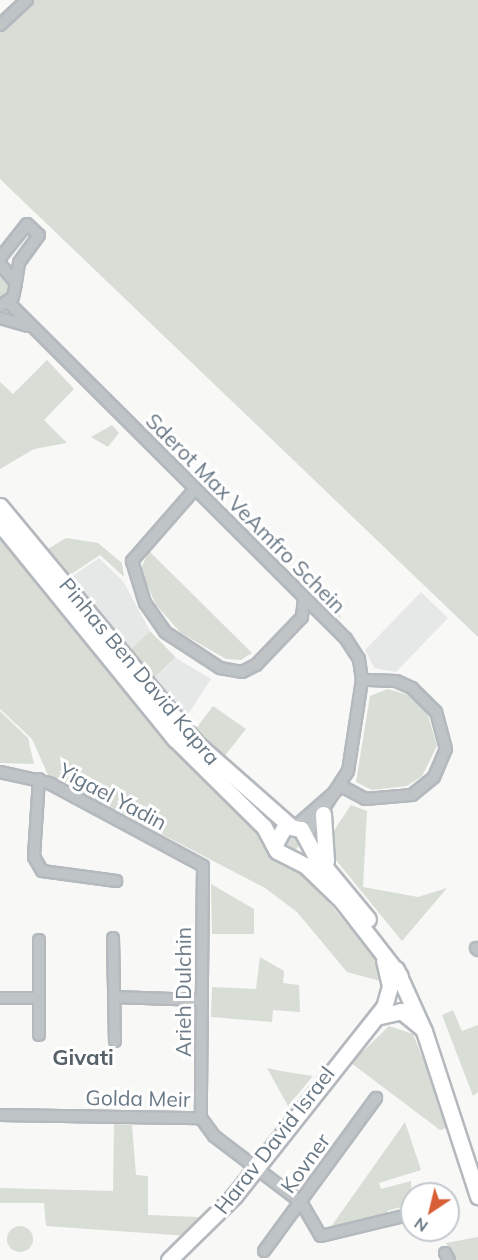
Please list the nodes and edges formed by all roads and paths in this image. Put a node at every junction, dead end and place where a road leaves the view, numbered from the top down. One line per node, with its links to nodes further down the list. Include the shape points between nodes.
1 (27, 0): 2 (street)
2 (0, 25)
3 (14, 241): 4 (street); 5 (street); 7 (street, via 27,224 39,235 19,262)
4 (0, 249)
5 (0, 258)
6 (0, 264): 7 (street)
7 (16, 283): 8 (street)
8 (4, 304): 10 (street, Sderot Max VeAmfro Schein)
9 (0, 318): 10 (street)
10 (40, 335): 11 (street, Sderot Max VeAmfro Schein)
11 (195, 489): 14 (street, Sderot Max VeAmfro Schein); 16 (street, via 132,561 156,620 199,656 235,673 256,665)
12 (0, 506): 22 (main road, Pinhas Ben David Kapra, via 195,742)
13 (0, 524): 23 (main road, Pinhas Ben David Kapra, via 162,725 264,826)
14 (304, 598): 15 (street, Sderot Max VeAmfro Schein); 16 (street)
15 (322, 616): 16 (street); 17 (street, Sderot Max VeAmfro Schein, via 358,659)
16 (302, 617)
17 (362, 680): 20 (street, Sderot Max VeAmfro Schein, via 349,767); 20 (street, via 396,681 412,688 435,712 446,749 434,777 412,795 365,799)
18 (0, 772): 19 (street, Yigael Yadin)
19 (39, 779): 25 (street, Yigael Yadin); 27 (street, via 34,857 42,871)
20 (340, 788): 21 (street, Sderot Max VeAmfro Schein); 22 (street)
21 (322, 814): 22 (street, Sderot Max VeAmfro Schein); 26 (main road, via 321,848)
22 (299, 831): 23 (main road, via 279,829); 24 (main road, via 302,853); 26 (main road, Pinhas Ben David Kapra)
23 (274, 844): 24 (main road, Pinhas Ben David Kapra)
24 (288, 858): 30 (main road, Pinhas Ben David Kapra, via 306,866 341,900)
25 (203, 866): 35 (street, Arieh Dulchin)
26 (333, 874): 31 (main road, Pinhas Ben David Kapra, via 366,915)
27 (116, 881)
28 (113, 938): 34 (street)
29 (39, 940): 33 (street)
30 (380, 954): 31 (main road, Pinhas Ben David Kapra); 36 (main road, Harav David Israel, via 390,986)
31 (400, 976): 37 (main road, Pinhas Ben David Kapra)
32 (0, 998): 33 (street)
33 (39, 998): 38 (street)
34 (114, 998): 35 (street); 39 (street)
35 (201, 1000): 42 (street, Arieh Dulchin)
36 (376, 1017): 37 (main road, via 401,1011); 44 (main road, Harav David Israel, via 347,1046)
37 (424, 1031): 43 (main road, Pinhas Ben David Kapra)
38 (39, 1035)
39 (115, 1041)
40 (376, 1098): 47 (street, Kovner)
41 (0, 1116): 42 (street, Golda Meir)
42 (201, 1118): 44 (street, Golda Meir, via 214,1136)
43 (467, 1165): 45 (main road, Pinhas Ben David Kapra); 46 (main road, Pinhas Ben David Kapra)
44 (256, 1168): 47 (street, Golda Meir); 50 (main road, Harav David Israel)
45 (478, 1184)
46 (478, 1196)
47 (301, 1202): 48 (street, via 321,1236); 49 (street, Kovner)
48 (400, 1217)
49 (264, 1251)
50 (169, 1260)

